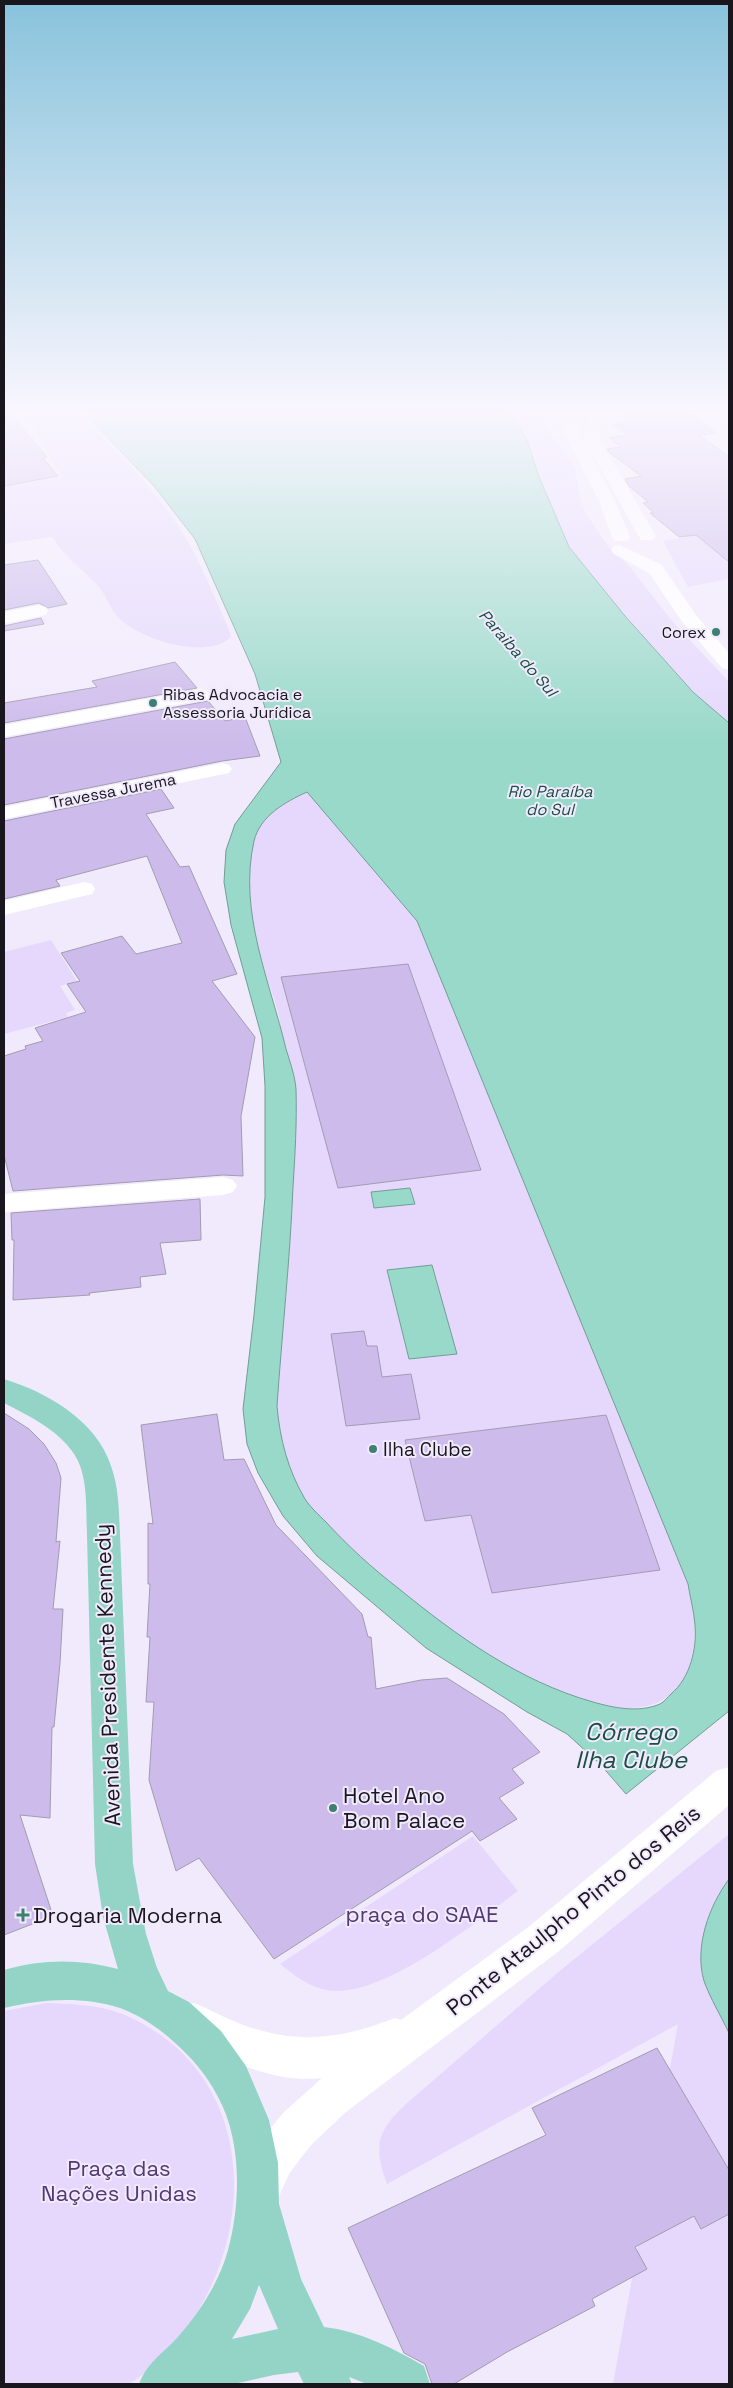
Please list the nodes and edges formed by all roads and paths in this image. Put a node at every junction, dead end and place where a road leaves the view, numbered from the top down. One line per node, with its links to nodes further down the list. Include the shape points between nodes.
1 (614, 522): 3 (street)
2 (640, 522): 4 (street)
3 (620, 544): 4 (street); 4 (street, via 633,535)
4 (654, 547): 7 (street, via 680,607)
5 (39, 612): 6 (street)
6 (4, 618)
7 (729, 664)
8 (200, 695): 9 (street)
9 (4, 730)
10 (222, 770): 11 (street, Travessa Jurema)
11 (4, 813)
12 (84, 889): 13 (street)
13 (4, 908)
14 (223, 1186): 15 (street)
15 (4, 1203)
16 (4, 1390): 19 (main road, Avenida Presidente Kennedy, via 42,1409 71,1431 91,1454 98,1471 114,1864 128,1945)
17 (729, 1783): 20 (street, Ponte Ataulpho Pinto dos Reis, via 545,1938)
18 (4, 1989): 19 (main road, via 45,1981 82,1981 118,1988)
19 (160, 2005): 20 (street, via 226,2040 295,2059 336,2058 367,2050); 21 (main road, via 199,2035 225,2066 244,2103 256,2146)
20 (440, 2018): 21 (street, via 312,2114 274,2159)
21 (258, 2195): 22 (main road, via 271,2256 281,2285); 24 (main road, via 254,2232 234,2292 199,2348)
22 (320, 2366): 23 (main road, via 334,2351 358,2357); 25 (main road, via 238,2360)
23 (408, 2382)
24 (162, 2384)
25 (172, 2384)

